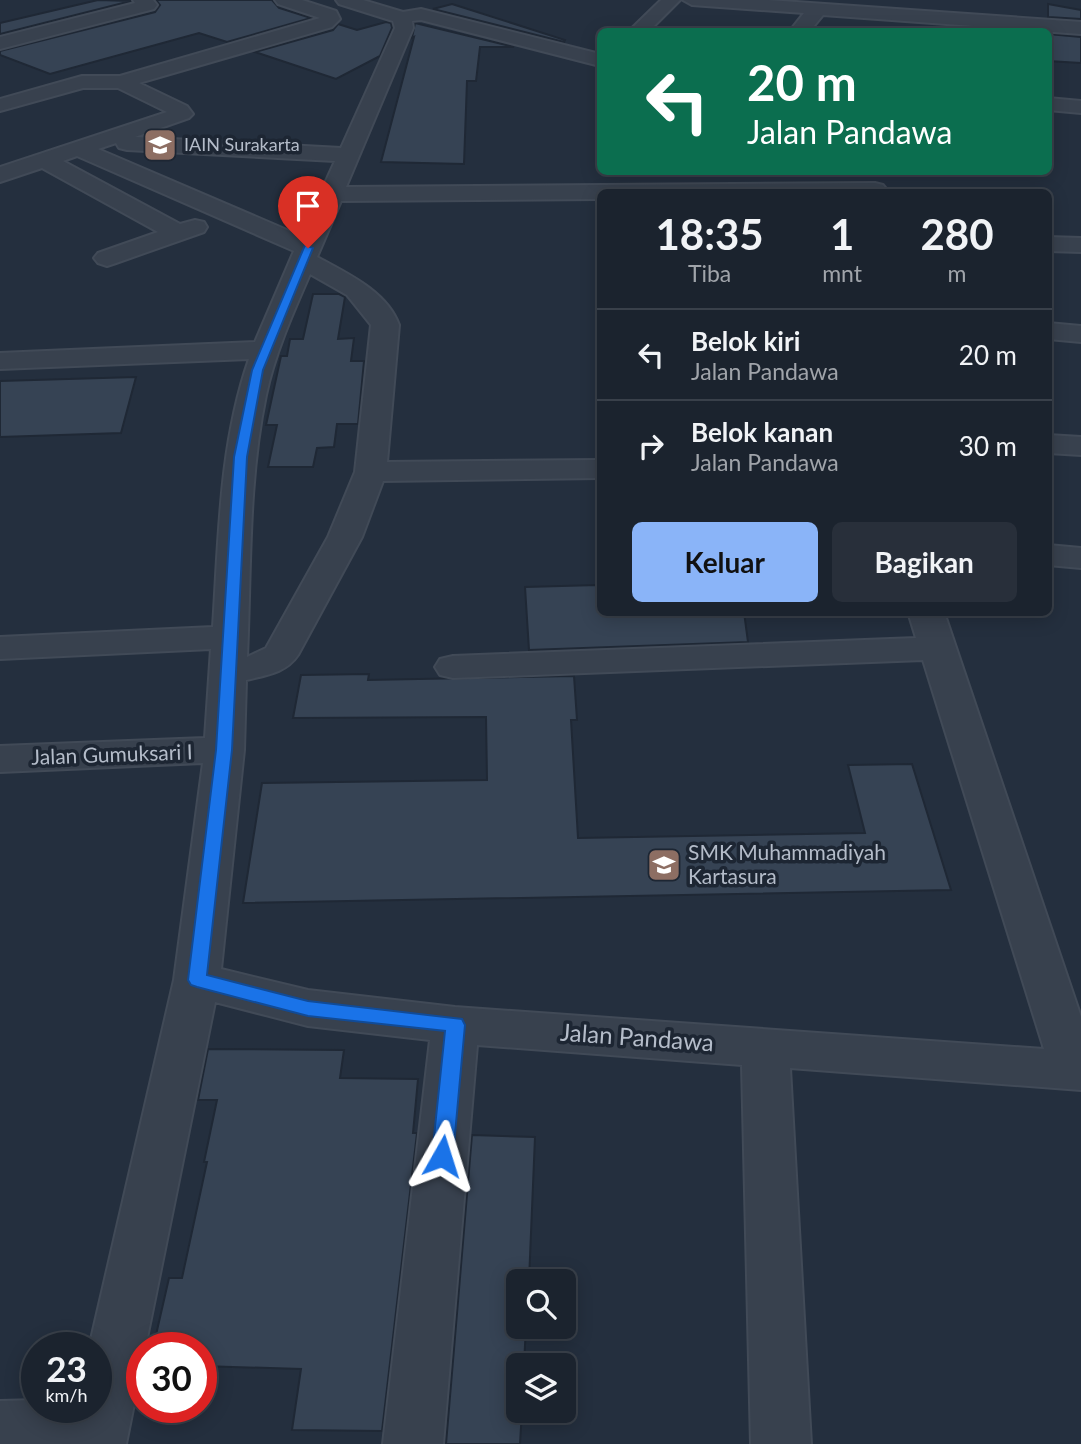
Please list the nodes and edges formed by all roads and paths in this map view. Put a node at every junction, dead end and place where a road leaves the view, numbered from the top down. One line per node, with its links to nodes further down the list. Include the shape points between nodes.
1 (142, 0): 14 (street, via 148,5)
2 (284, 0): 17 (street, via 331,19)
3 (345, 0): 9 (street)
4 (671, 0): 11 (street)
5 (692, 0): 8 (street)
6 (975, 0): 10 (street)
7 (863, 6): 8 (street); 10 (street)
8 (818, 9): 12 (street)
9 (418, 11): 16 (street); 23 (street, via 404,28)
10 (961, 25): 13 (street)
11 (641, 28)
12 (801, 28)
13 (1081, 28)
14 (0, 43)
15 (183, 44): 17 (street, via 123,68)
16 (597, 59)
17 (114, 81): 19 (street, via 82,82); 21 (street, via 182,113)
18 (1052, 104): 20 (street)
19 (0, 105)
20 (1081, 107)
21 (107, 141): 22 (street); 23 (street)
22 (81, 150): 24 (street); 30 (street)
23 (349, 155): 29 (street)
24 (45, 161): 25 (street); 31 (street)
25 (0, 175)
26 (877, 185): 27 (street)
27 (635, 189)
28 (597, 190): 29 (street)
29 (332, 194): 34 (street)
30 (230, 215): 31 (street); 34 (street)
31 (179, 233): 35 (street)
32 (1052, 244): 33 (street)
33 (1081, 245)
34 (306, 254): 38 (street); 44 (street, via 356,289 385,325)
35 (107, 258)
36 (1052, 331): 37 (street)
37 (1081, 334)
38 (262, 360): 39 (street); 40 (street); 49 (street, via 240,457)
39 (0, 361)
40 (135, 374)
41 (1052, 444): 42 (street)
42 (1081, 446)
43 (597, 469): 44 (street)
44 (371, 472): 49 (street, via 345,537 280,655 266,664)
45 (1052, 555): 46 (street)
46 (1081, 558)
47 (932, 630): 50 (street); 56 (street)
48 (0, 648): 49 (street)
49 (231, 655): 51 (street)
50 (453, 667)
51 (224, 750): 52 (street, Jalan Gumuksari I); 53 (street)
52 (0, 759)
53 (197, 980): 54 (street, Jalan Pandawa, via 308,1008); 58 (street)
54 (455, 1025): 55 (street, Jalan Pandawa); 59 (street)
55 (765, 1047): 56 (street, Jalan Pandawa); 60 (street)
56 (1078, 1071)
57 (0, 1429): 58 (street)
58 (98, 1435)
59 (413, 1444)
60 (781, 1444)

